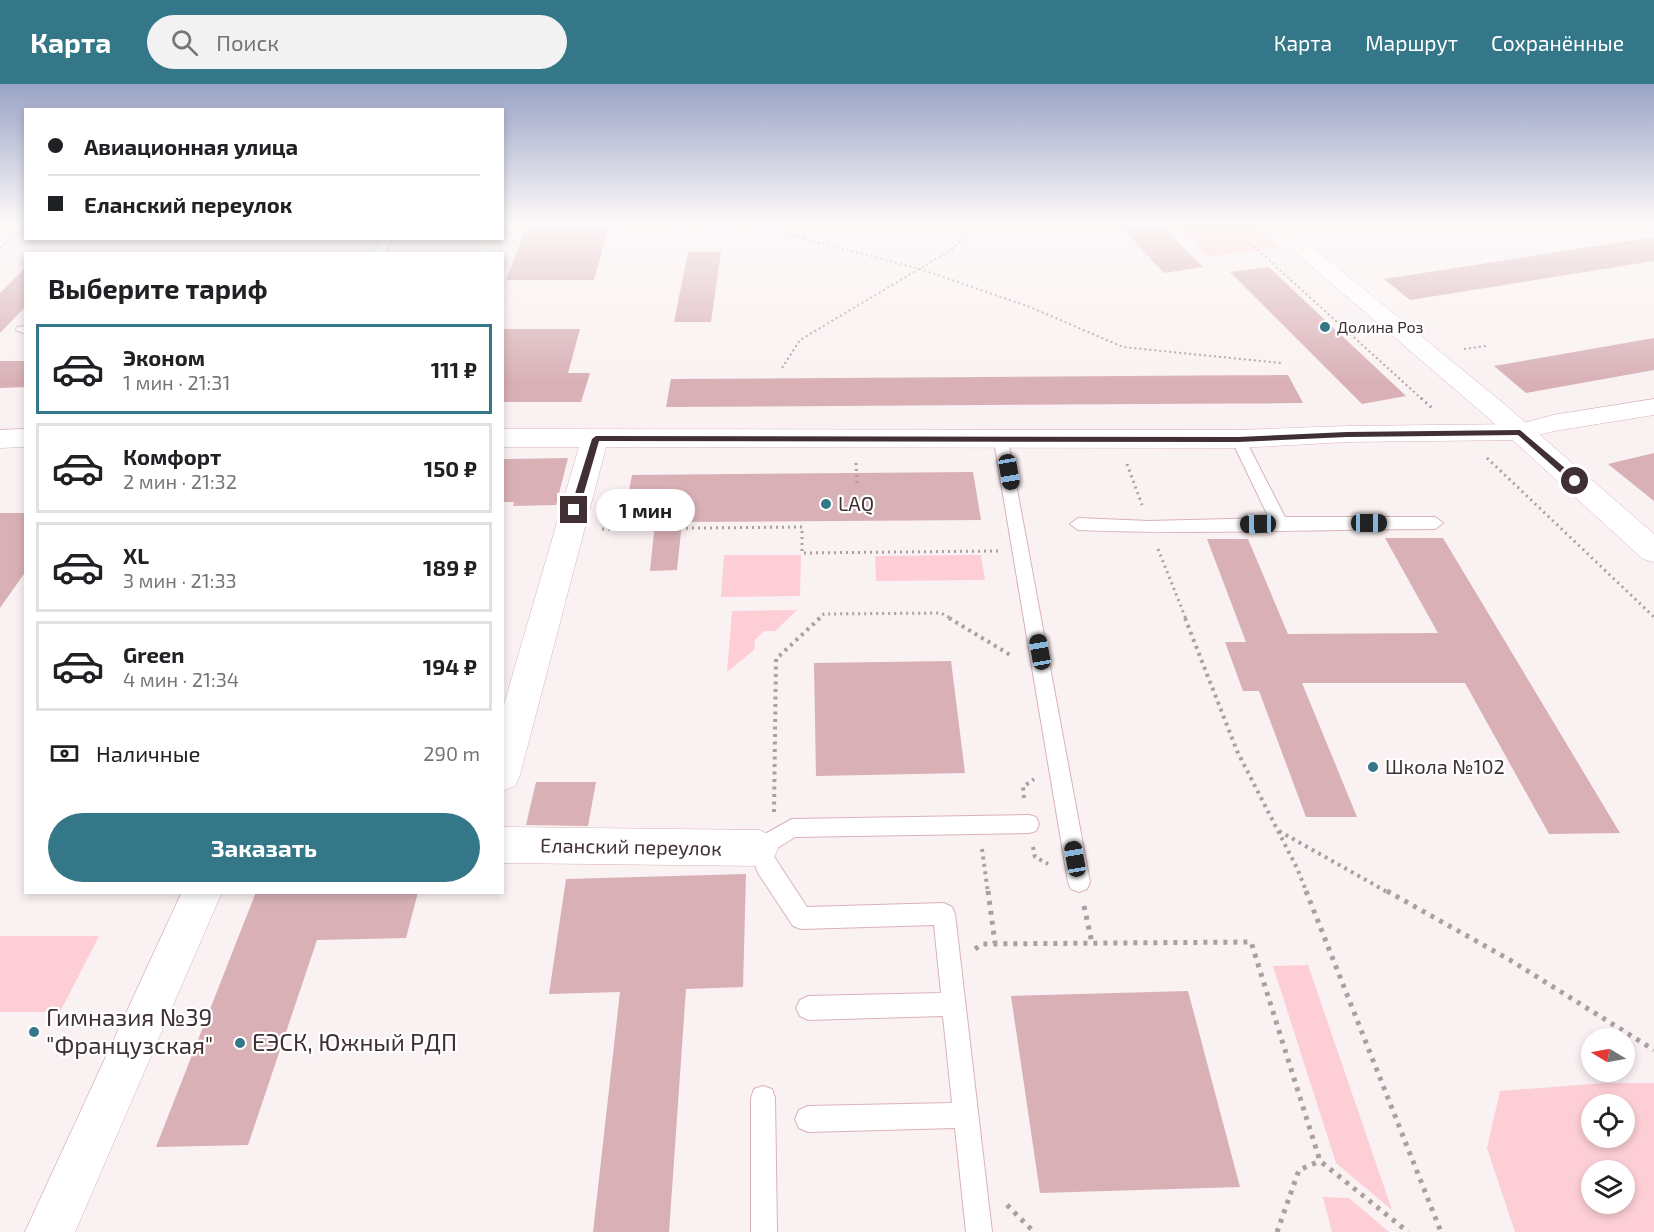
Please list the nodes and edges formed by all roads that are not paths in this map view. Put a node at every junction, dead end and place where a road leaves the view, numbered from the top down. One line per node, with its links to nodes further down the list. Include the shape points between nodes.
1 (1335, 277): 3 (street)
2 (1654, 407): 3 (street)
3 (1520, 432): 8 (street); 13 (street)
4 (24, 438): 6 (street)
5 (504, 438): 7 (street)
6 (0, 439)
7 (596, 439): 9 (street); 14 (street)
8 (1238, 440): 9 (street); 10 (lane)
9 (1001, 441): 18 (lane)
10 (1280, 523): 11 (lane); 12 (lane)
11 (1436, 523)
12 (1078, 524)
13 (1654, 550)
14 (504, 768)
15 (1029, 824): 17 (lane, via 792,828)
16 (504, 845): 17 (street, Еланский переулок)
17 (766, 845): 20 (lane, via 766,866 801,918 944,914)
18 (1079, 882)
19 (201, 894): 25 (street)
20 (954, 1004): 21 (lane); 23 (lane)
21 (808, 1008)
22 (763, 1098): 26 (lane)
23 (965, 1115): 24 (lane); 27 (lane)
24 (808, 1119)
25 (50, 1232)
26 (764, 1232)
27 (979, 1232)

